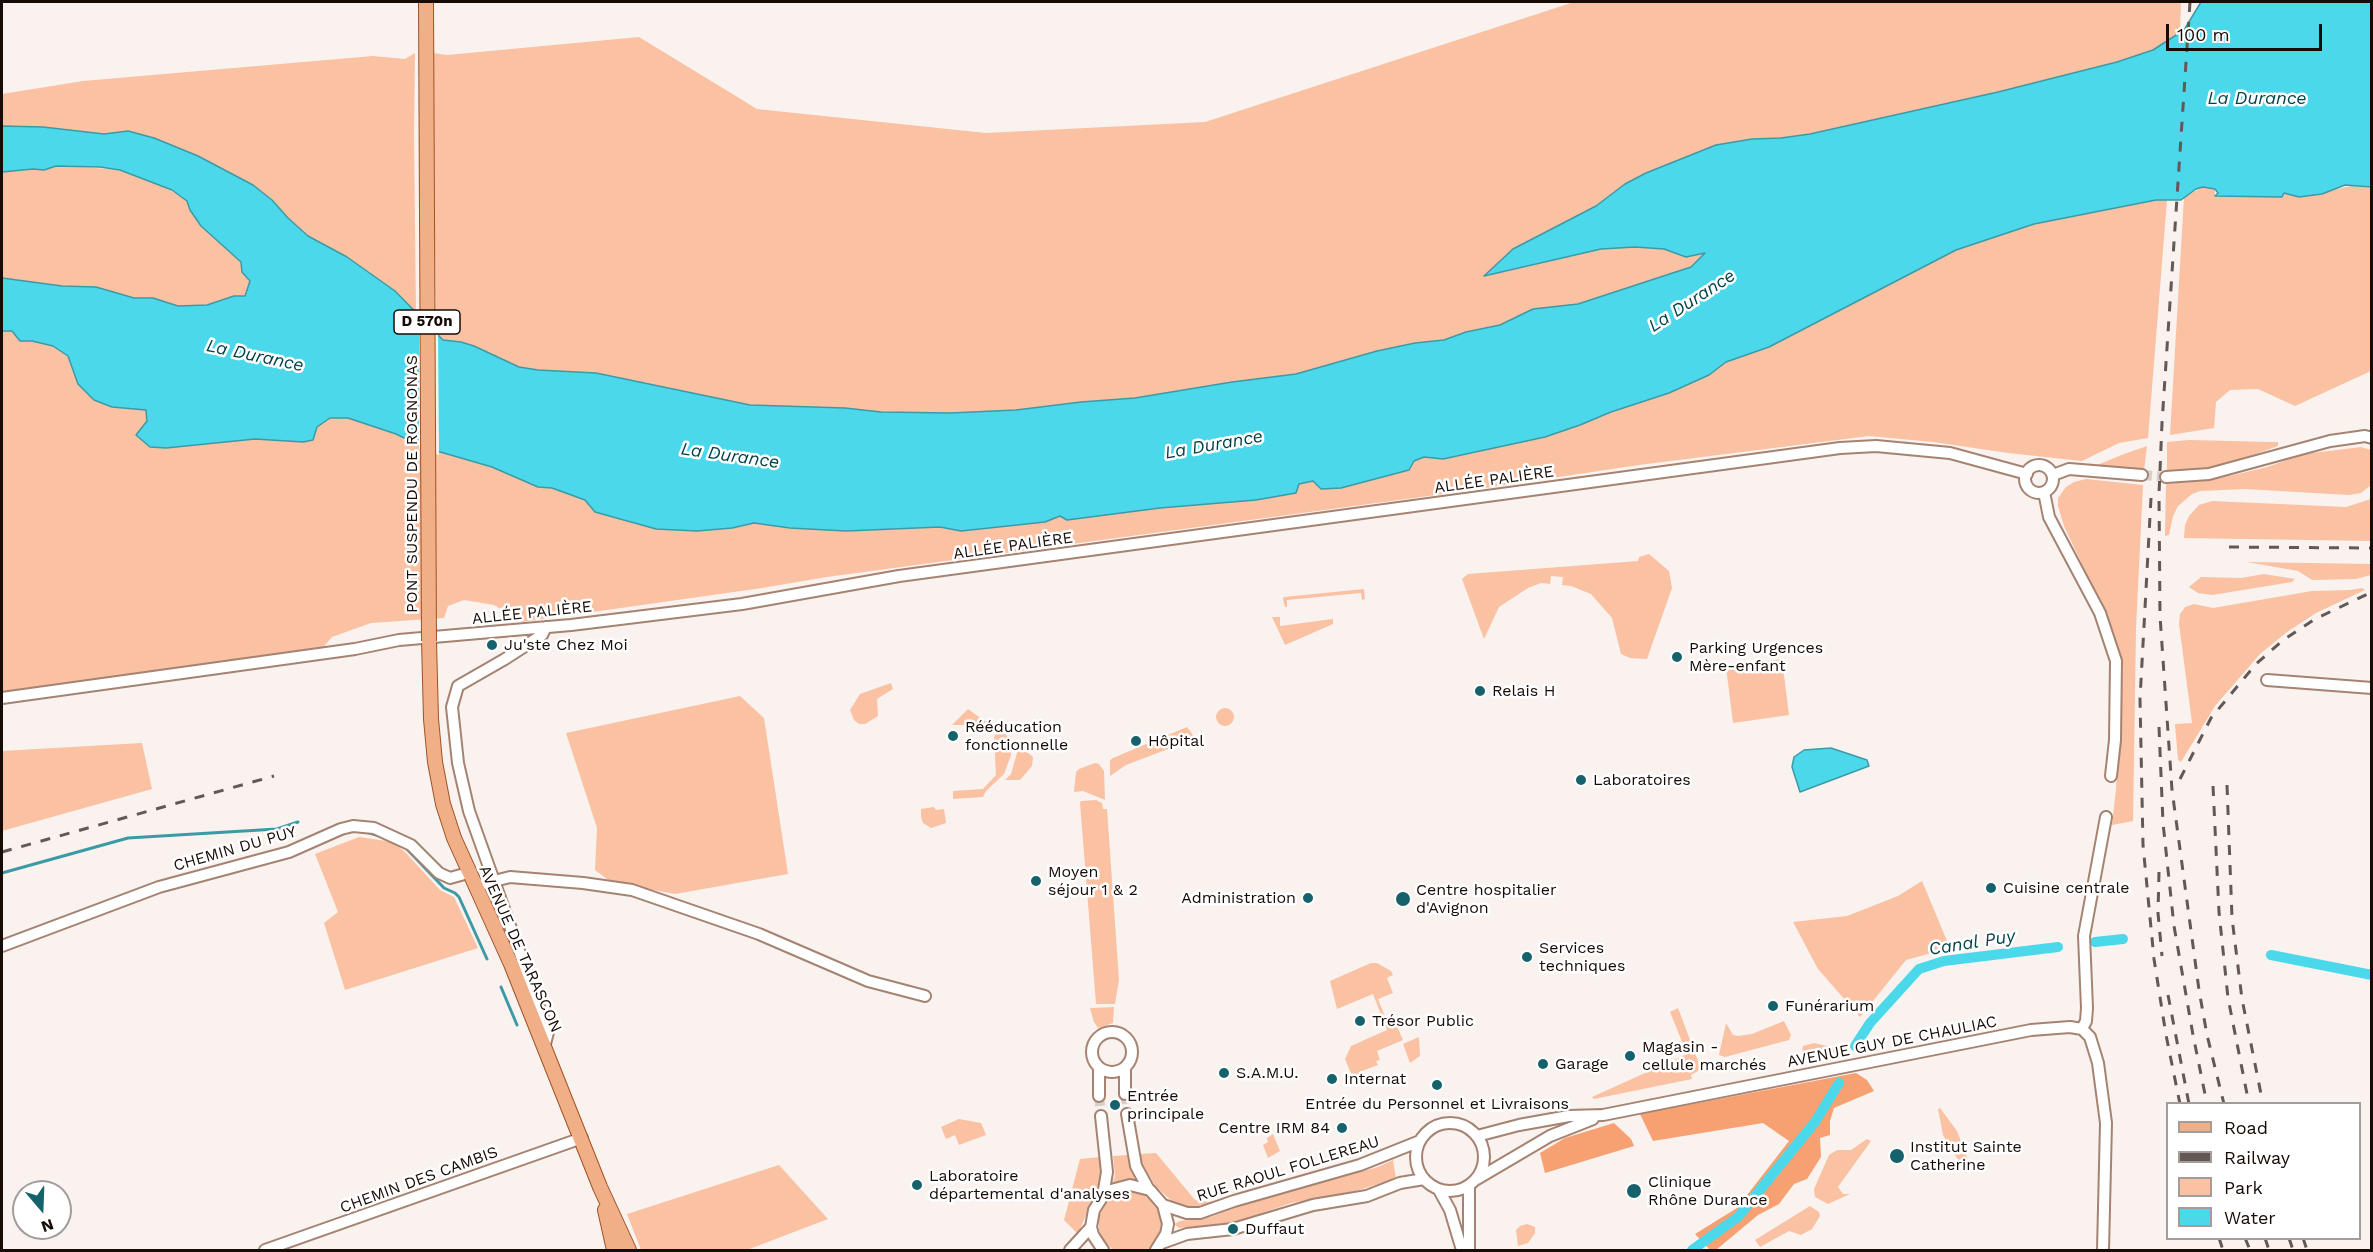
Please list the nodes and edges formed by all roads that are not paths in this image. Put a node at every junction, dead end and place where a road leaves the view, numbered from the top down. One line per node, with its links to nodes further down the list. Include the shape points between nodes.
1 (426, 2): 12 (main road, PONT SUSPENDU DE ROGNONAS / D 570n, bridge)
2 (2372, 438): 6 (street, via 2330,441 2209,474)
3 (2027, 474): 4 (street, via 2031,468 2042,465); 7 (street, via 2028,487); 8 (street, ALLÉE PALIÈRE, via 1950,453 1875,446 1840,448 899,576 742,604)
4 (2053, 475): 5 (street, via 2069,469); 7 (street, via 2052,485)
5 (2142, 475)
6 (2166, 477)
7 (2044, 492): 13 (street, via 2049,517 2100,613 2116,662)
8 (546, 627): 11 (street, ALLÉE PALIÈRE, via 399,640); 16 (street, via 542,635 458,686 454,695 452,707 464,790)
9 (2267, 680): 10 (street)
10 (2372, 688)
11 (2, 698)
12 (431, 719): 15 (main road, AVENUE DE TARASCON, via 443,804)
13 (2111, 776)
14 (2106, 817): 20 (street, via 2084,936 2087,1008)
15 (468, 873): 17 (main road, AVENUE DE TARASCON); 18 (street, CHEMIN DU PUY, via 450,878 439,873 411,845 374,828 353,826 289,852 159,887)
16 (493, 880): 17 (street); 19 (street, via 510,877 632,890 759,934 868,981); 21 (street, via 548,1032)
17 (474, 886): 21 (main road, AVENUE DE TARASCON)
18 (2, 946)
19 (925, 996)
20 (2082, 1029): 27 (street, AVENUE GUY DE CHAULIAC, via 2031,1030); 48 (street, via 2090,1037 2098,1063 2106,1123)
21 (544, 1044): 30 (main road, AVENUE DE TARASCON)
22 (1099, 1067): 23 (street, via 1112,1072); 23 (street, via 1093,1057 1093,1044 1110,1032 1124,1035 1129,1041 1132,1055); 25 (street)
23 (1125, 1067): 24 (street)
24 (1125, 1094)
25 (1099, 1096)
26 (1127, 1114): 35 (street, via 1136,1166)
27 (1603, 1115): 29 (street, AVENUE GUY DE CHAULIAC, via 1559,1118); 33 (street, AVENUE GUY DE CHAULIAC, via 1551,1136)
28 (1101, 1116): 37 (street, via 1107,1172)
29 (1477, 1136): 31 (street, via 1463,1125 1446,1123 1430,1129); 33 (street, via 1484,1162)
30 (582, 1138): 34 (main road, AVENUE DE TARASCON); 41 (street, CHEMIN DES CAMBIS)
31 (1420, 1141): 32 (street, via 1416,1157); 38 (street, RUE RAOUL FOLLEREAU, via 1360,1165 1200,1213)
32 (1424, 1179): 36 (street); 40 (street, via 1233,1229 1187,1234)
33 (1473, 1183): 36 (street, via 1460,1190); 47 (street)
34 (600, 1187): 42 (main road, AVENUE DE TARASCON); 43 (main road, AVENUE DE TARASCON)
35 (1150, 1190): 37 (street, via 1120,1186); 38 (street)
36 (1439, 1190): 46 (street, via 1450,1210)
37 (1103, 1196): 39 (street, via 1094,1210)
38 (1163, 1205): 40 (street, via 1168,1224)
39 (1091, 1227): 44 (street); 45 (street)
40 (1159, 1247)
41 (265, 1251)
42 (614, 1251)
43 (628, 1251)
44 (1070, 1251)
45 (1103, 1251)
46 (1462, 1251)
47 (1469, 1251)
48 (2103, 1251)

